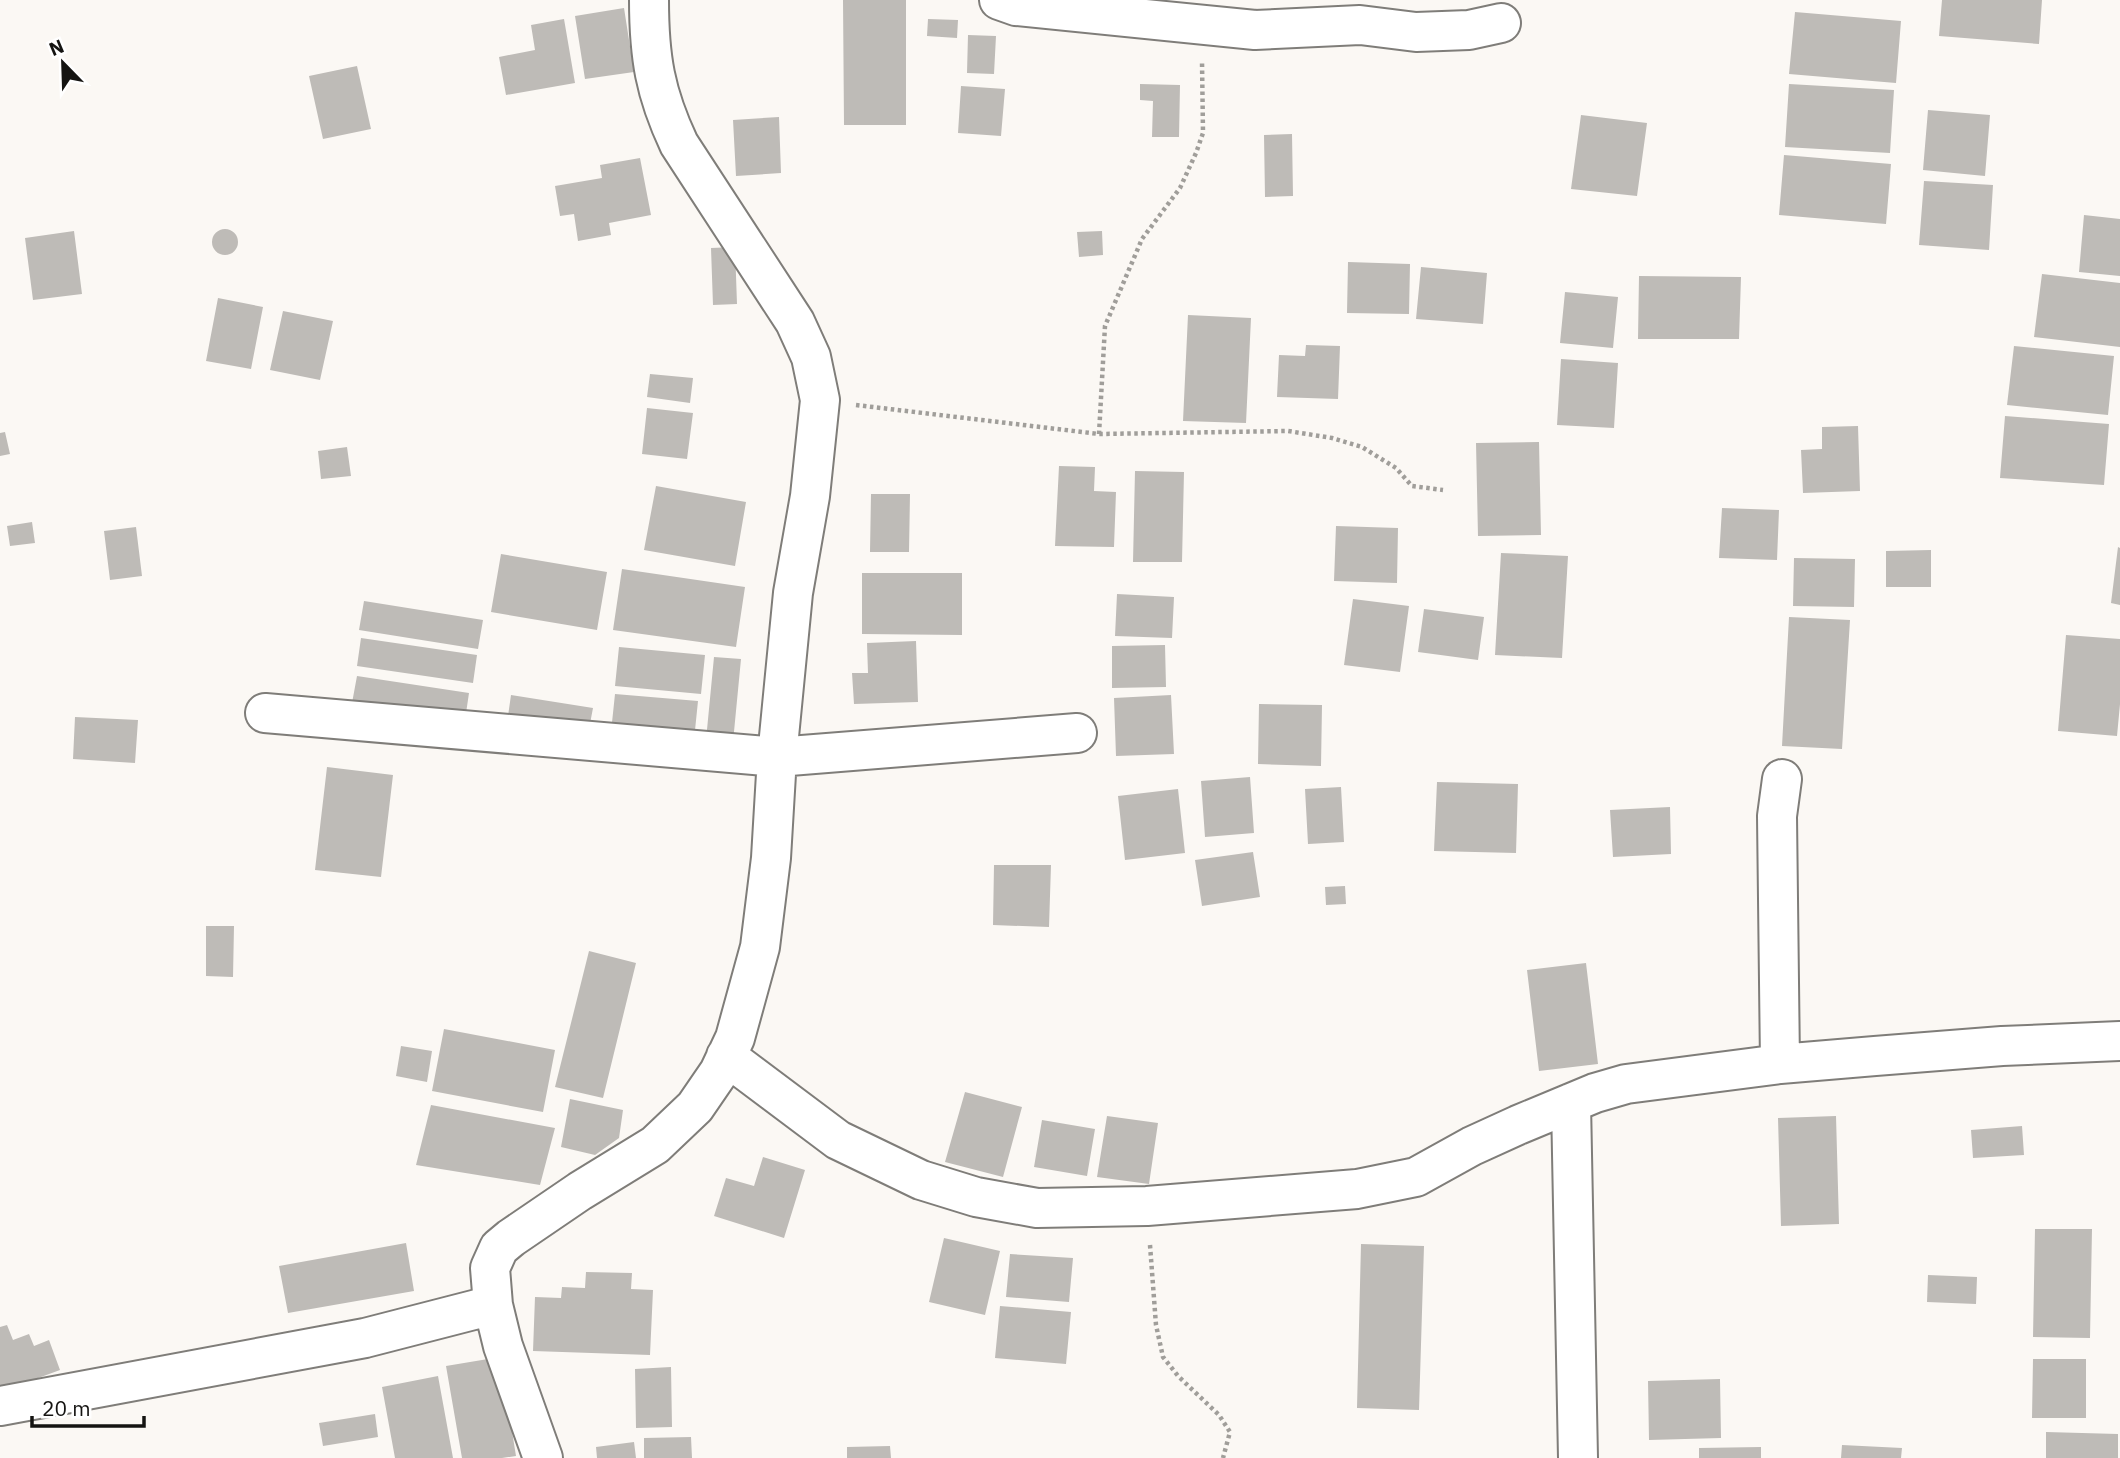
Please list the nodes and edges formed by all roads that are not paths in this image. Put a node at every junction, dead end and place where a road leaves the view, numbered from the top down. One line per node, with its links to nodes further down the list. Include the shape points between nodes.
1 (649, 0): 6 (street, via 652,66 664,113 679,145 794,322 811,357 820,400 793,593)
2 (999, 0): 3 (street, via 1016,6 1255,30 1360,25 1416,32 1469,30)
3 (1500, 23)
4 (265, 713): 6 (street)
5 (1077, 733): 6 (street)
6 (777, 757): 9 (street, via 761,947 741,1021)
7 (1782, 779): 10 (street, via 1777,816)
8 (2120, 1041): 10 (street)
9 (726, 1056): 11 (street, via 838,1140 921,1180 976,1197 1037,1208 1147,1206 1357,1189 1416,1177 1472,1146); 12 (street, via 695,1107 655,1145 499,1248 490,1268)
10 (1780, 1064): 11 (street, via 1626,1084)
11 (1572, 1103): 15 (street)
12 (493, 1306): 13 (street, via 365,1338); 14 (street)
13 (0, 1406)
14 (543, 1458)
15 (1578, 1458)

